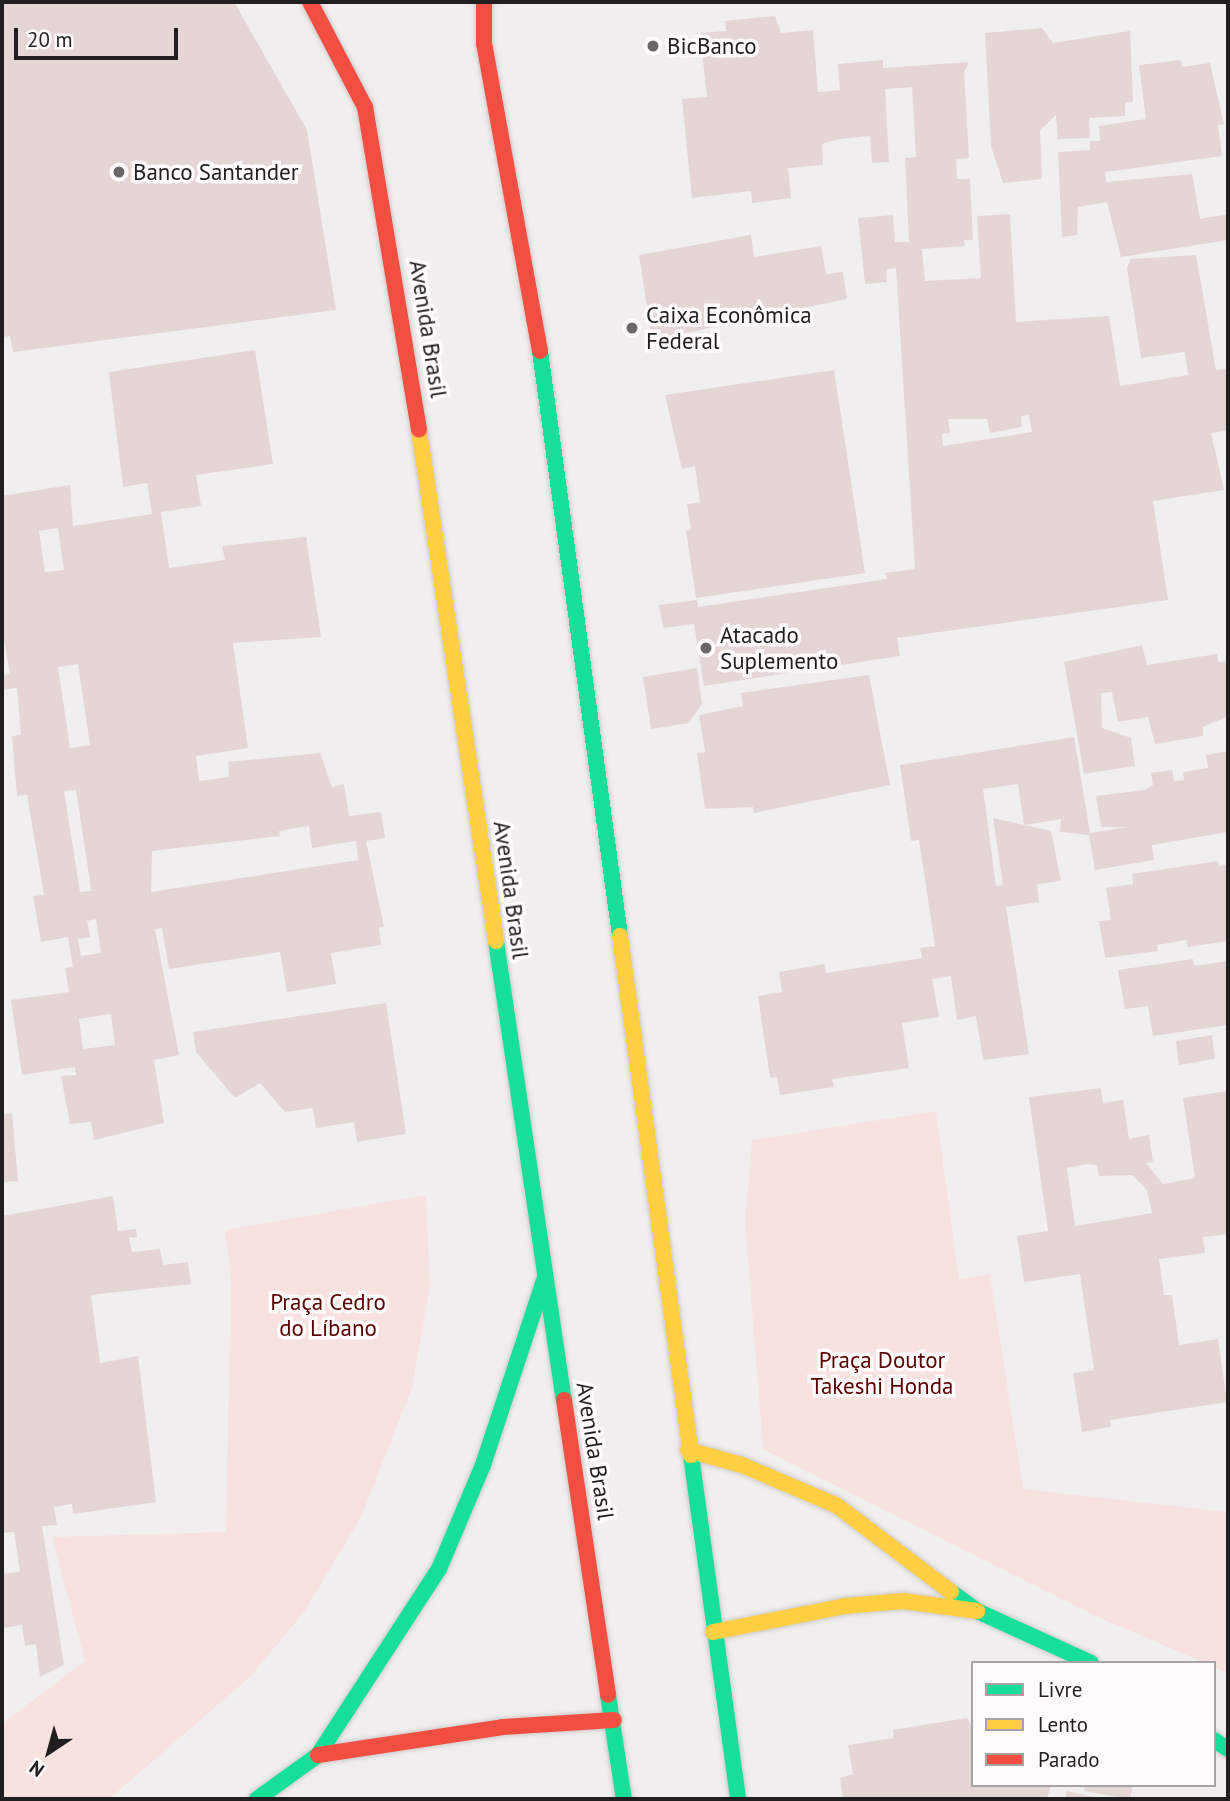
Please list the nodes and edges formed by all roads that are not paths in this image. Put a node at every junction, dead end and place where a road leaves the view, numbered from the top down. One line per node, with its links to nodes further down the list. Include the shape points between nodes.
1 (310, 2): 3 (main road, Avenida Brasil, via 365,107 389,228)
2 (484, 2): 4 (main road, via 484,43 538,334)
3 (545, 1278): 8 (main road, Avenida Brasil); 9 (main road, via 483,1465 439,1569)
4 (688, 1450): 5 (main road, via 742,1465 836,1504); 6 (main road)
5 (977, 1611): 6 (main road, via 903,1601 845,1606); 7 (main road)
6 (713, 1632): 12 (main road)
7 (1087, 1661)
8 (614, 1720): 9 (main road, via 503,1727); 11 (main road, Avenida Brasil)
9 (318, 1755): 10 (main road)
10 (257, 1799)
11 (624, 1799)
12 (738, 1799)

